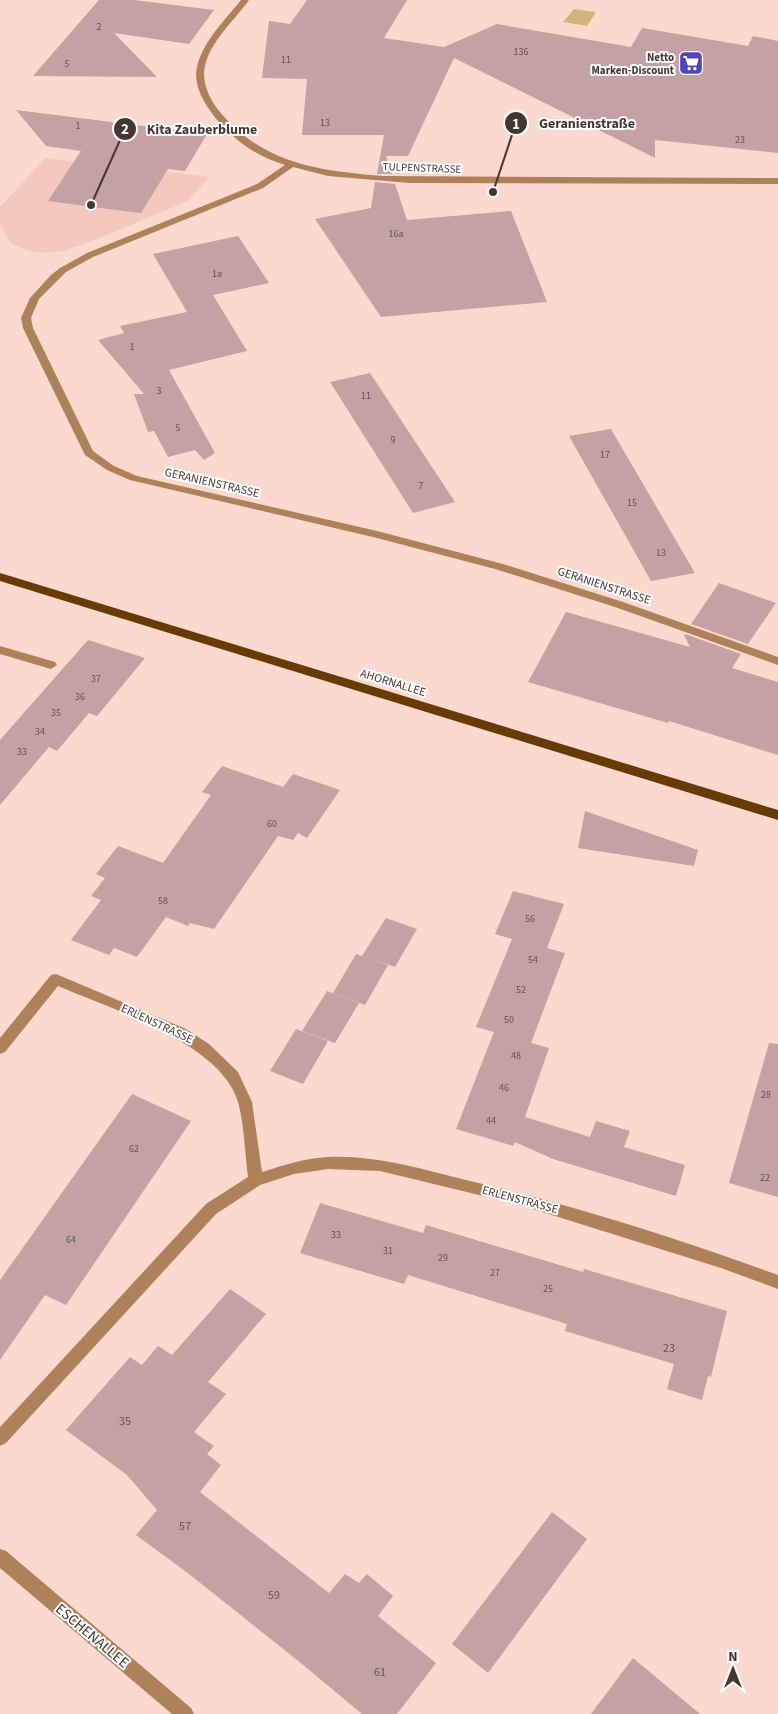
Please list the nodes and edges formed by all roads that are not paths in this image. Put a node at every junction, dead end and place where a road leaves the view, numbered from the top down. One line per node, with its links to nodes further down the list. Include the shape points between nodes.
1 (246, 0): 2 (street, TULPENSTRASSE, via 204,58 200,76 204,94 218,117 238,138 272,158)
2 (292, 164): 3 (street, TULPENSTRASSE, via 347,175 410,180); 6 (street, GERANIENSTRASSE, via 260,186 90,255 54,277 35,298 26,318 28,328 89,454 116,472 134,478 460,555 614,602)
3 (778, 181)
4 (0, 577): 8 (main road, AHORNALLEE)
5 (0, 650): 7 (street)
6 (778, 661)
7 (51, 665)
8 (778, 815)
9 (0, 1048): 10 (street, ERLENSTRASSE, via 56,979 181,1033 204,1048 233,1076 245,1102)
10 (256, 1180): 11 (street, ERLENSTRASSE, via 294,1168 328,1163 380,1164 520,1199); 12 (street, ERLENSTRASSE, via 211,1209)
11 (778, 1282)
12 (0, 1438)
13 (0, 1557): 14 (street, ESCHENALLEE)
14 (185, 1714)

